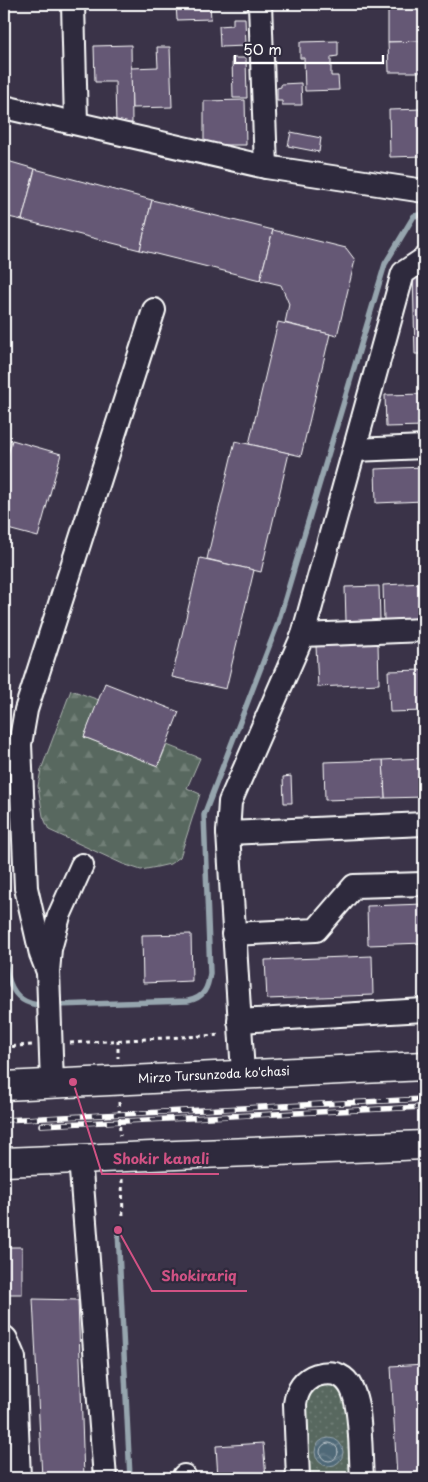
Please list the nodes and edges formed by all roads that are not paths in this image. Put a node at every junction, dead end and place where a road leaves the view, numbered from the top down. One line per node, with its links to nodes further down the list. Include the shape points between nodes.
1 (73, 4): 4 (street)
2 (260, 4): 5 (street)
3 (4, 108): 4 (street)
4 (76, 123): 5 (street)
5 (266, 167): 6 (street)
6 (424, 191)
7 (424, 259): 10 (street, via 403,273)
8 (154, 310): 18 (street, via 26,710 20,744 26,888)
9 (424, 447): 10 (street)
10 (355, 450): 12 (street)
11 (424, 630): 12 (street)
12 (303, 635): 14 (street, via 230,802)
13 (424, 824): 14 (street)
14 (228, 833): 17 (street)
15 (82, 865): 18 (street, via 59,916)
16 (424, 884): 17 (street, via 354,886 316,930)
17 (233, 934): 20 (street)
18 (48, 972): 23 (street)
19 (424, 1010): 20 (street)
20 (240, 1028): 22 (street)
21 (424, 1066): 22 (main road, Mirzo Tursunzoda ko'chasi)
22 (243, 1073): 23 (main road, Mirzo Tursunzoda ko'chasi)
23 (52, 1083): 24 (main road, Mirzo Tursunzoda ko'chasi)
24 (4, 1086)
25 (424, 1145): 26 (main road)
26 (80, 1158): 27 (main road); 30 (street)
27 (4, 1162)
28 (4, 1337): 29 (street, via 14,1358)
29 (19, 1478)
30 (105, 1478)
31 (298, 1478): 32 (street, via 296,1396 308,1380 328,1374 340,1376 349,1383 357,1400)
32 (362, 1478)

